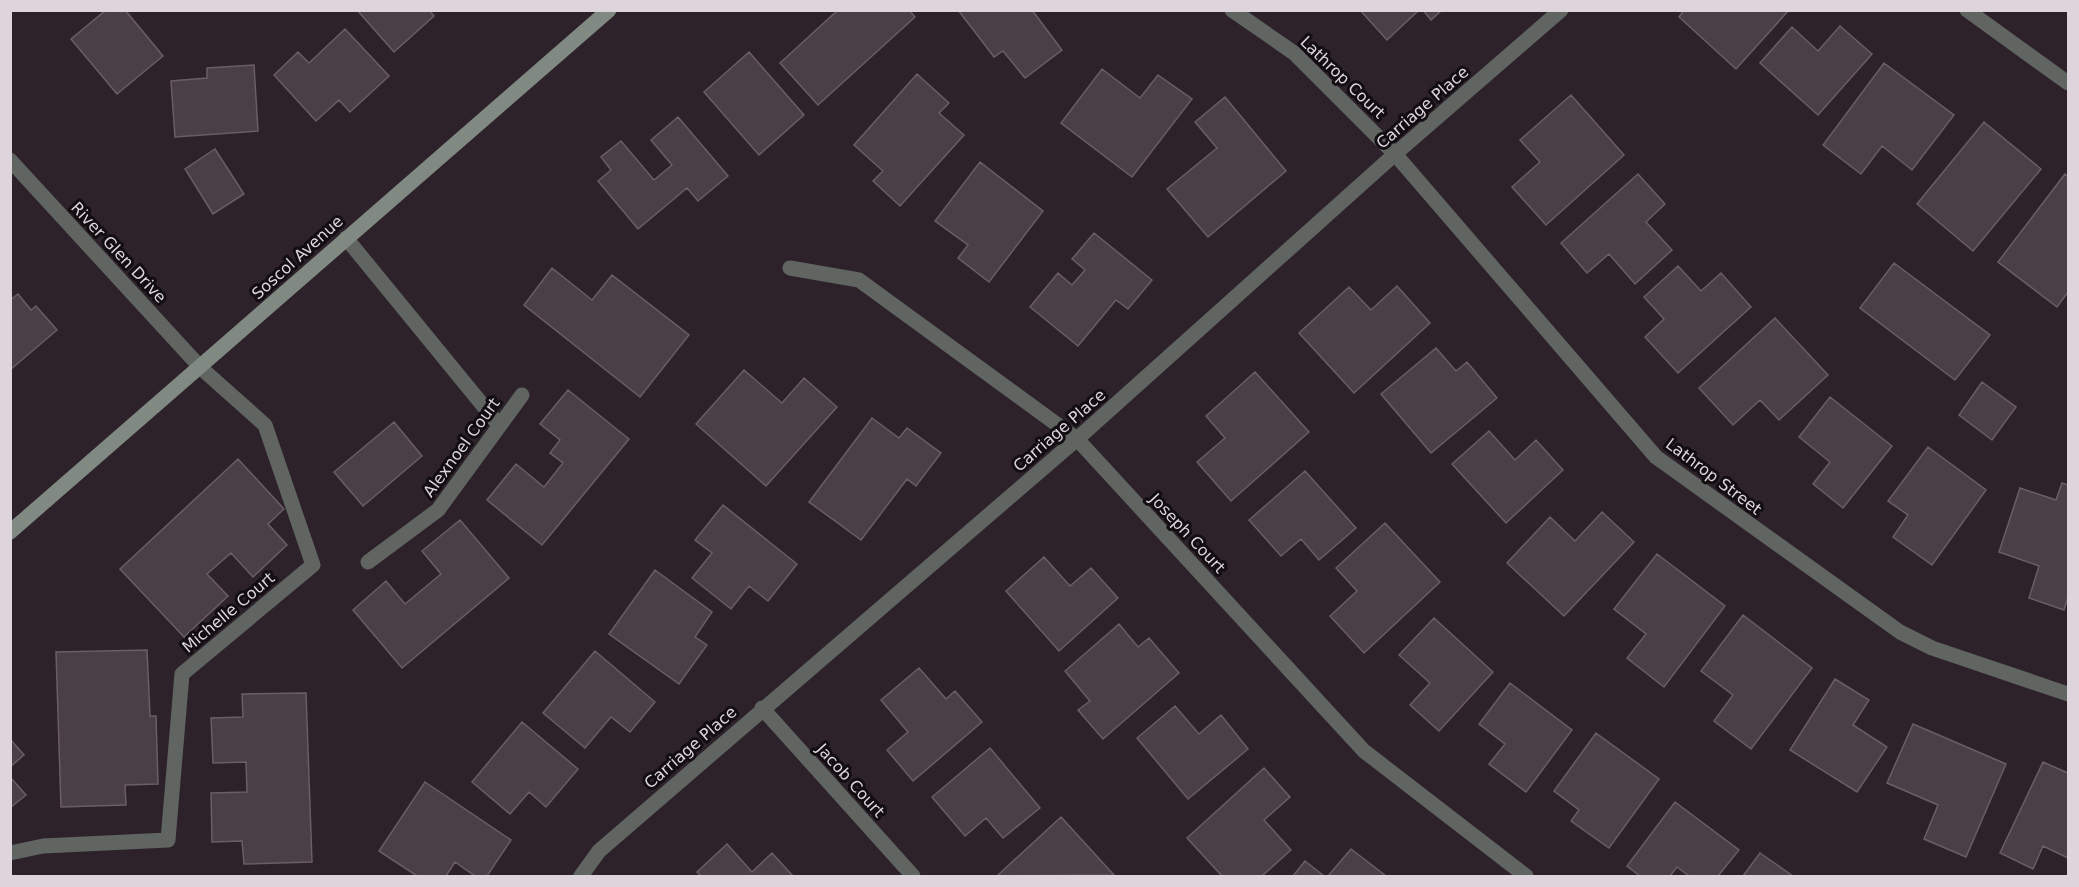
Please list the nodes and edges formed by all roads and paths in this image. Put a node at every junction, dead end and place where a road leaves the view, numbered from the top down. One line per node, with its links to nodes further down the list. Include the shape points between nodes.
1 (609, 10): 8 (main road, Soscol Avenue)
2 (1232, 10): 6 (street, Lathrop Court, via 1294,52)
3 (1561, 10): 6 (street, Carriage Place)
4 (1967, 10): 5 (street)
5 (2068, 83)
6 (1395, 154): 13 (street, Carriage Place); 16 (street, Lathrop Street, via 1656,457 1900,632 1932,648)
7 (13, 169): 10 (street, River Glen Drive)
8 (346, 238): 10 (main road, Soscol Avenue); 12 (street)
9 (790, 268): 13 (street, Joseph Court, via 859,280)
10 (201, 368): 14 (main road, Soscol Avenue); 18 (street, Michelle Court, via 266,425 313,565 182,674 168,840 43,846)
11 (522, 394): 12 (street, Alexnoel Court)
12 (499, 425): 15 (street, Alexnoel Court, via 438,510)
13 (1077, 439): 17 (street, Carriage Place); 21 (street, Joseph Court, via 1364,751)
14 (10, 532)
15 (368, 562)
16 (2068, 694)
17 (762, 708): 19 (street, Carriage Place, via 598,851); 20 (street, Jacob Court)
18 (10, 853)
19 (581, 876)
20 (913, 876)
21 (1526, 876)

